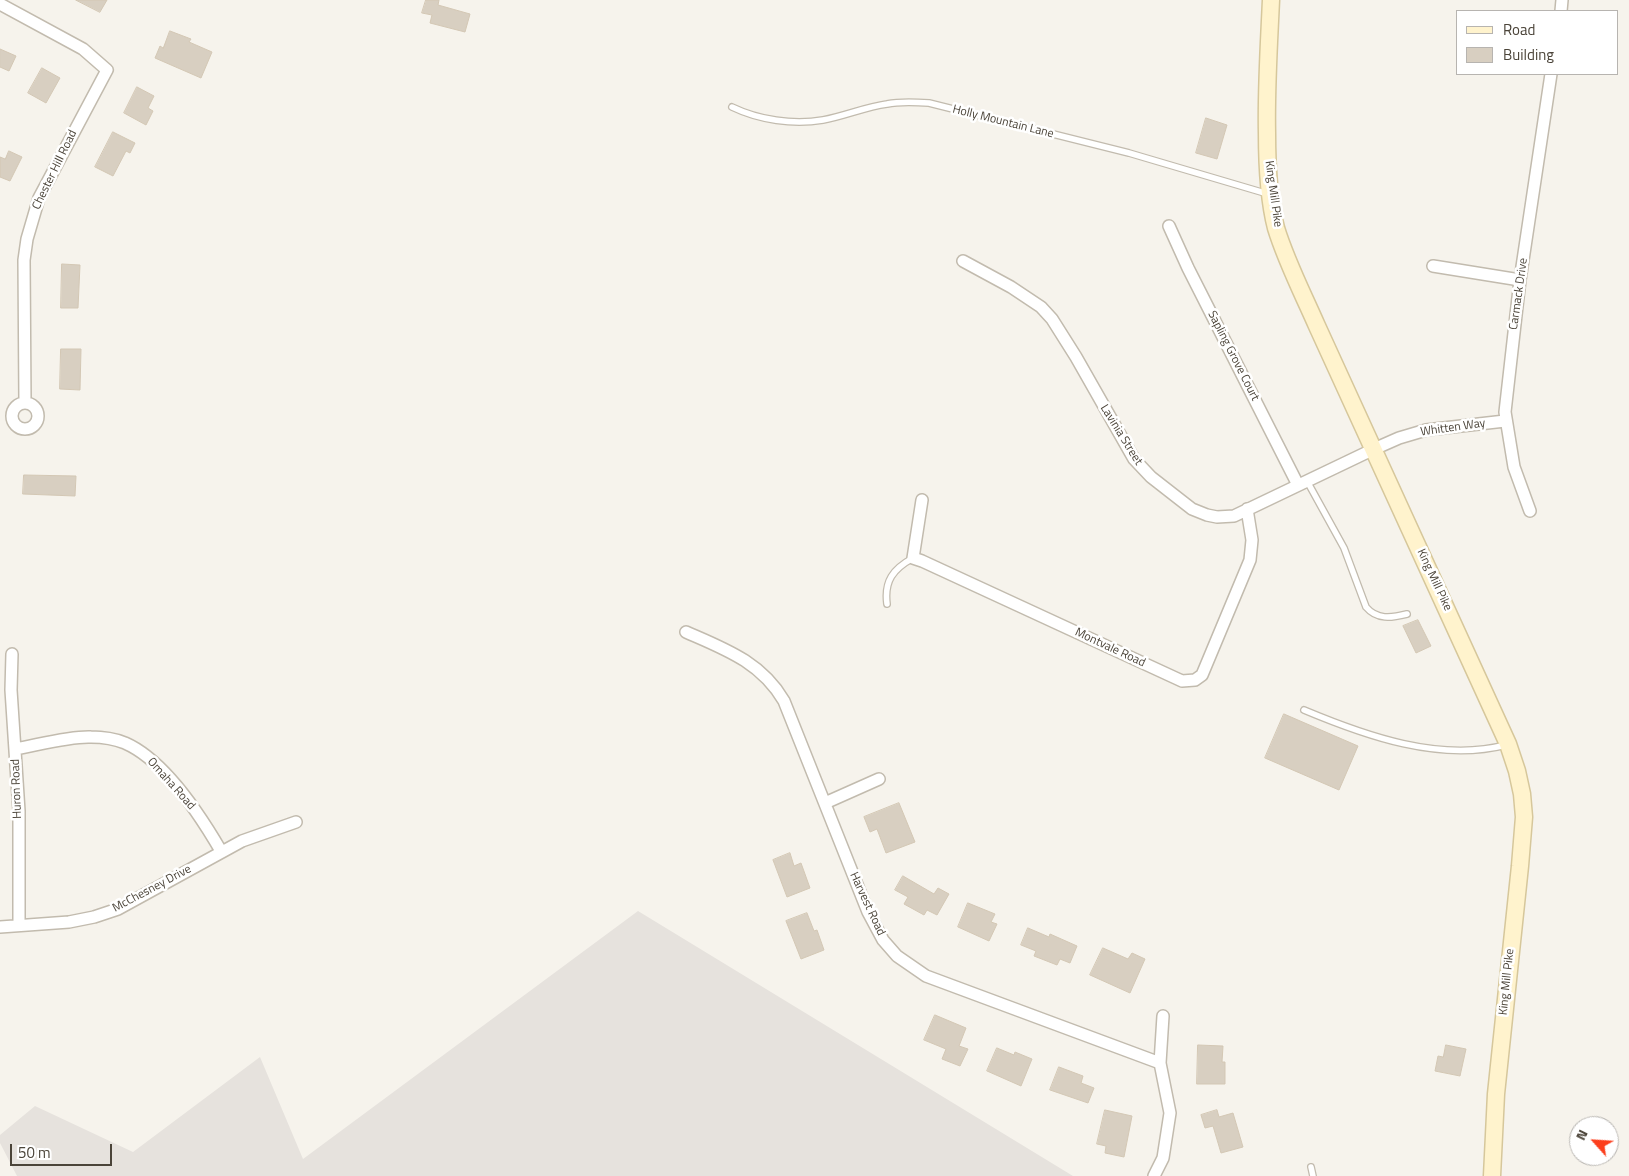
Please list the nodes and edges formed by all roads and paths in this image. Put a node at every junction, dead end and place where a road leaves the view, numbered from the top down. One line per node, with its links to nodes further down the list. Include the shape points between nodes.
1 (1271, 0): 5 (main road, King Mill Pike, via 1267,101)
2 (0, 4): 10 (street, Chester Hill Road, via 83,49 107,70 39,198 30,225 24,260)
3 (1551, 75): 9 (street, Carmack Drive)
4 (732, 107): 5 (lane, Holly Mountain Lane, via 762,118 810,120 843,116 888,103 929,103 1129,153)
5 (1270, 194): 12 (main road, King Mill Pike, via 1276,228 1293,272)
6 (1169, 226): 13 (street, Sapling Grove Court)
7 (963, 261): 15 (street, Lavinia Street, via 1041,307 1076,357 1134,459 1152,477 1192,509 1207,515 1234,516)
8 (1432, 266): 9 (street)
9 (1520, 280): 11 (street, Carmack Drive)
10 (25, 403)
11 (1506, 421): 12 (street, Whitten Way, via 1426,430); 16 (street, Carmack Drive, via 1514,467)
12 (1374, 449): 13 (street, Lavinia Street); 23 (main road, King Mill Pike)
13 (1302, 483): 15 (street, Lavinia Street); 19 (lane, via 1344,548 1366,607 1372,614 1389,618)
14 (922, 500): 17 (street)
15 (1247, 510): 17 (street, Montvale Road, via 1252,540 1250,560 1202,675 1195,680 1182,680)
16 (1530, 511)
17 (913, 558): 18 (lane, via 897,569 888,583 885,590)
18 (887, 604)
19 (1407, 614)
20 (686, 632): 26 (street, Harvest Road, via 725,648 748,662 776,688)
21 (12, 654): 24 (street, Huron Road)
22 (1304, 710): 23 (lane, via 1362,731 1428,748 1478,750)
23 (1508, 744): 36 (main road, King Mill Pike, via 1517,771 1524,817 1496,1094)
24 (15, 749): 28 (street, Omaha Road, via 89,737 126,743 158,766 180,790); 29 (street, Huron Road)
25 (880, 779): 26 (street)
26 (825, 803): 32 (street, Harvest Road, via 868,912 883,940 897,956 926,976)
27 (296, 822): 28 (street, McChesney Drive)
28 (222, 850): 29 (street, McChesney Drive, via 118,909 69,922)
29 (19, 926): 30 (street, McChesney Drive)
30 (0, 927)
31 (1163, 1016): 32 (street)
32 (1160, 1064): 34 (street, via 1170,1113 1163,1158)
33 (1311, 1167): 35 (lane)
34 (1154, 1176)
35 (1313, 1176)
36 (1492, 1176)

